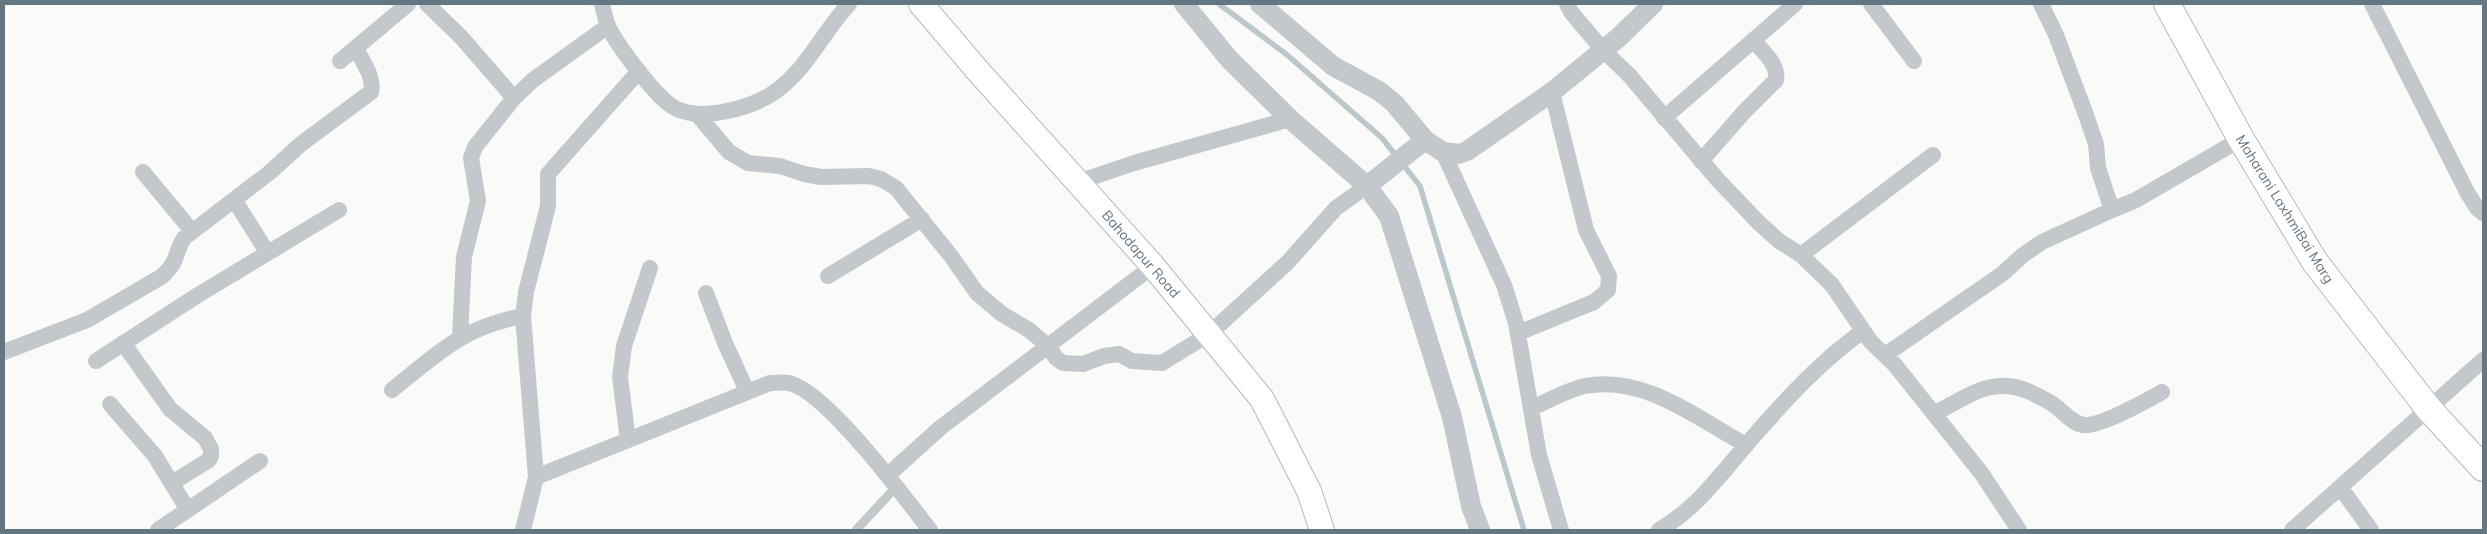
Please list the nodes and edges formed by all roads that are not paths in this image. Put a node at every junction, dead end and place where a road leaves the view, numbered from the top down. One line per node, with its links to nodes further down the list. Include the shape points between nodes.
1 (408, 4): 17 (street)
2 (427, 4): 23 (street, via 461,37)
3 (602, 4): 15 (street)
4 (848, 4): 24 (street, via 797,73 776,91 738,107 713,114)
5 (921, 4): 34 (main road, Bahodapur Road)
6 (1184, 4): 26 (street, via 1229,60)
7 (1260, 4): 28 (street, via 1333,66 1379,90 1394,103)
8 (1567, 4): 18 (street, via 1570,12)
9 (1653, 4): 18 (street)
10 (1795, 4): 16 (street)
11 (1871, 4): 20 (street)
12 (2041, 4): 37 (street, via 2056,35 2096,144 2098,168)
13 (2167, 4): 27 (main road, Maharani LaxhmiBai Marg)
14 (2372, 4): 38 (street, via 2467,192)
15 (608, 26): 21 (street); 23 (street, via 533,80)
16 (1753, 40): 25 (street); 31 (street, via 1773,63 1776,80)
17 (356, 48): 19 (street); 35 (street, via 370,77 371,92 301,144)
18 (1603, 50): 22 (street); 25 (street, via 1629,75)
19 (340, 61)
20 (1914, 61)
21 (639, 71): 24 (street, via 674,108); 47 (street, via 548,174 548,206)
22 (1552, 92): 29 (street, via 1467,151 1459,154); 49 (street, via 1586,230 1609,276 1608,290 1594,302)
23 (514, 98): 51 (street, via 475,146 471,158 478,201 464,257)
24 (696, 114): 39 (street, via 738,159 821,177 869,176 881,179 896,188)
25 (1664, 118): 31 (street)
26 (1290, 119): 33 (street); 34 (street)
27 (2242, 139): 37 (street); 63 (main road, Maharani LaxhmiBai Marg, via 2315,262)
28 (1419, 144): 29 (street); 33 (street)
29 (1443, 152): 49 (street, via 1504,286)
30 (1933, 155): 42 (street)
31 (1701, 161): 42 (street, via 1758,222)
32 (143, 172): 40 (street)
33 (1374, 181): 50 (street, via 1336,208 1288,262); 79 (street, via 1410,276 1452,418 1471,506)
34 (1078, 182): 43 (main road, Bahodapur Road)
35 (235, 201): 40 (street); 41 (street)
36 (339, 210): 41 (street)
37 (2112, 210): 55 (street, via 2042,242 2002,274)
38 (2483, 213)
39 (922, 219): 45 (street); 53 (street, via 977,293)
40 (192, 231): 54 (street, via 179,246 178,258 171,269 161,277 87,320)
41 (267, 252): 52 (street)
42 (1801, 255): 48 (street, via 1832,285)
43 (1153, 266): 50 (main road, Bahodapur Road); 53 (street)
44 (650, 268): 65 (street, via 624,346 620,377)
45 (828, 276)
46 (706, 293): 59 (street)
47 (523, 316): 51 (street, via 495,321); 69 (street)
48 (1863, 331): 55 (street); 66 (street, via 1831,354)
49 (1518, 333): 62 (street)
50 (1209, 334): 53 (street, via 1162,363 1132,361 1119,354 1082,364 1063,363); 78 (main road, Bahodapur Road, via 1262,399 1310,491)
51 (460, 337): 58 (street)
52 (123, 343): 57 (street); 71 (street, via 170,409 205,438 211,449 209,460)
53 (1048, 346): 70 (street, via 940,428)
54 (4, 352)
55 (1885, 355): 64 (street)
56 (2483, 360): 63 (street)
57 (96, 361)
58 (392, 390)
59 (747, 391): 65 (street); 70 (street, via 770,383 790,383 819,401)
60 (2162, 392): 64 (street, via 2088,426 2079,424 2056,405 2021,387 2006,385 1980,389)
61 (110, 404): 71 (street, via 155,456)
62 (1532, 408): 66 (street, via 1584,386 1636,388 1669,400); 80 (street, via 1540,455)
63 (2428, 408): 68 (main road, Maharani LaxhmiBai Marg); 72 (street)
64 (1934, 414): 82 (street, via 1982,474)
65 (628, 440): 69 (street)
66 (1746, 446): 81 (street, via 1717,480 1670,524)
67 (260, 461): 73 (street)
68 (2483, 468)
69 (536, 477): 75 (street)
70 (892, 481): 76 (lane); 77 (street)
71 (172, 483): 73 (street)
72 (2340, 487): 83 (street); 84 (street)
73 (188, 510): 74 (street)
74 (158, 530)
75 (523, 530)
76 (856, 530)
77 (930, 530)
78 (1322, 530)
79 (1480, 530)
80 (1561, 530)
81 (1659, 530)
82 (2019, 530)
83 (2292, 530)
84 (2371, 530)

